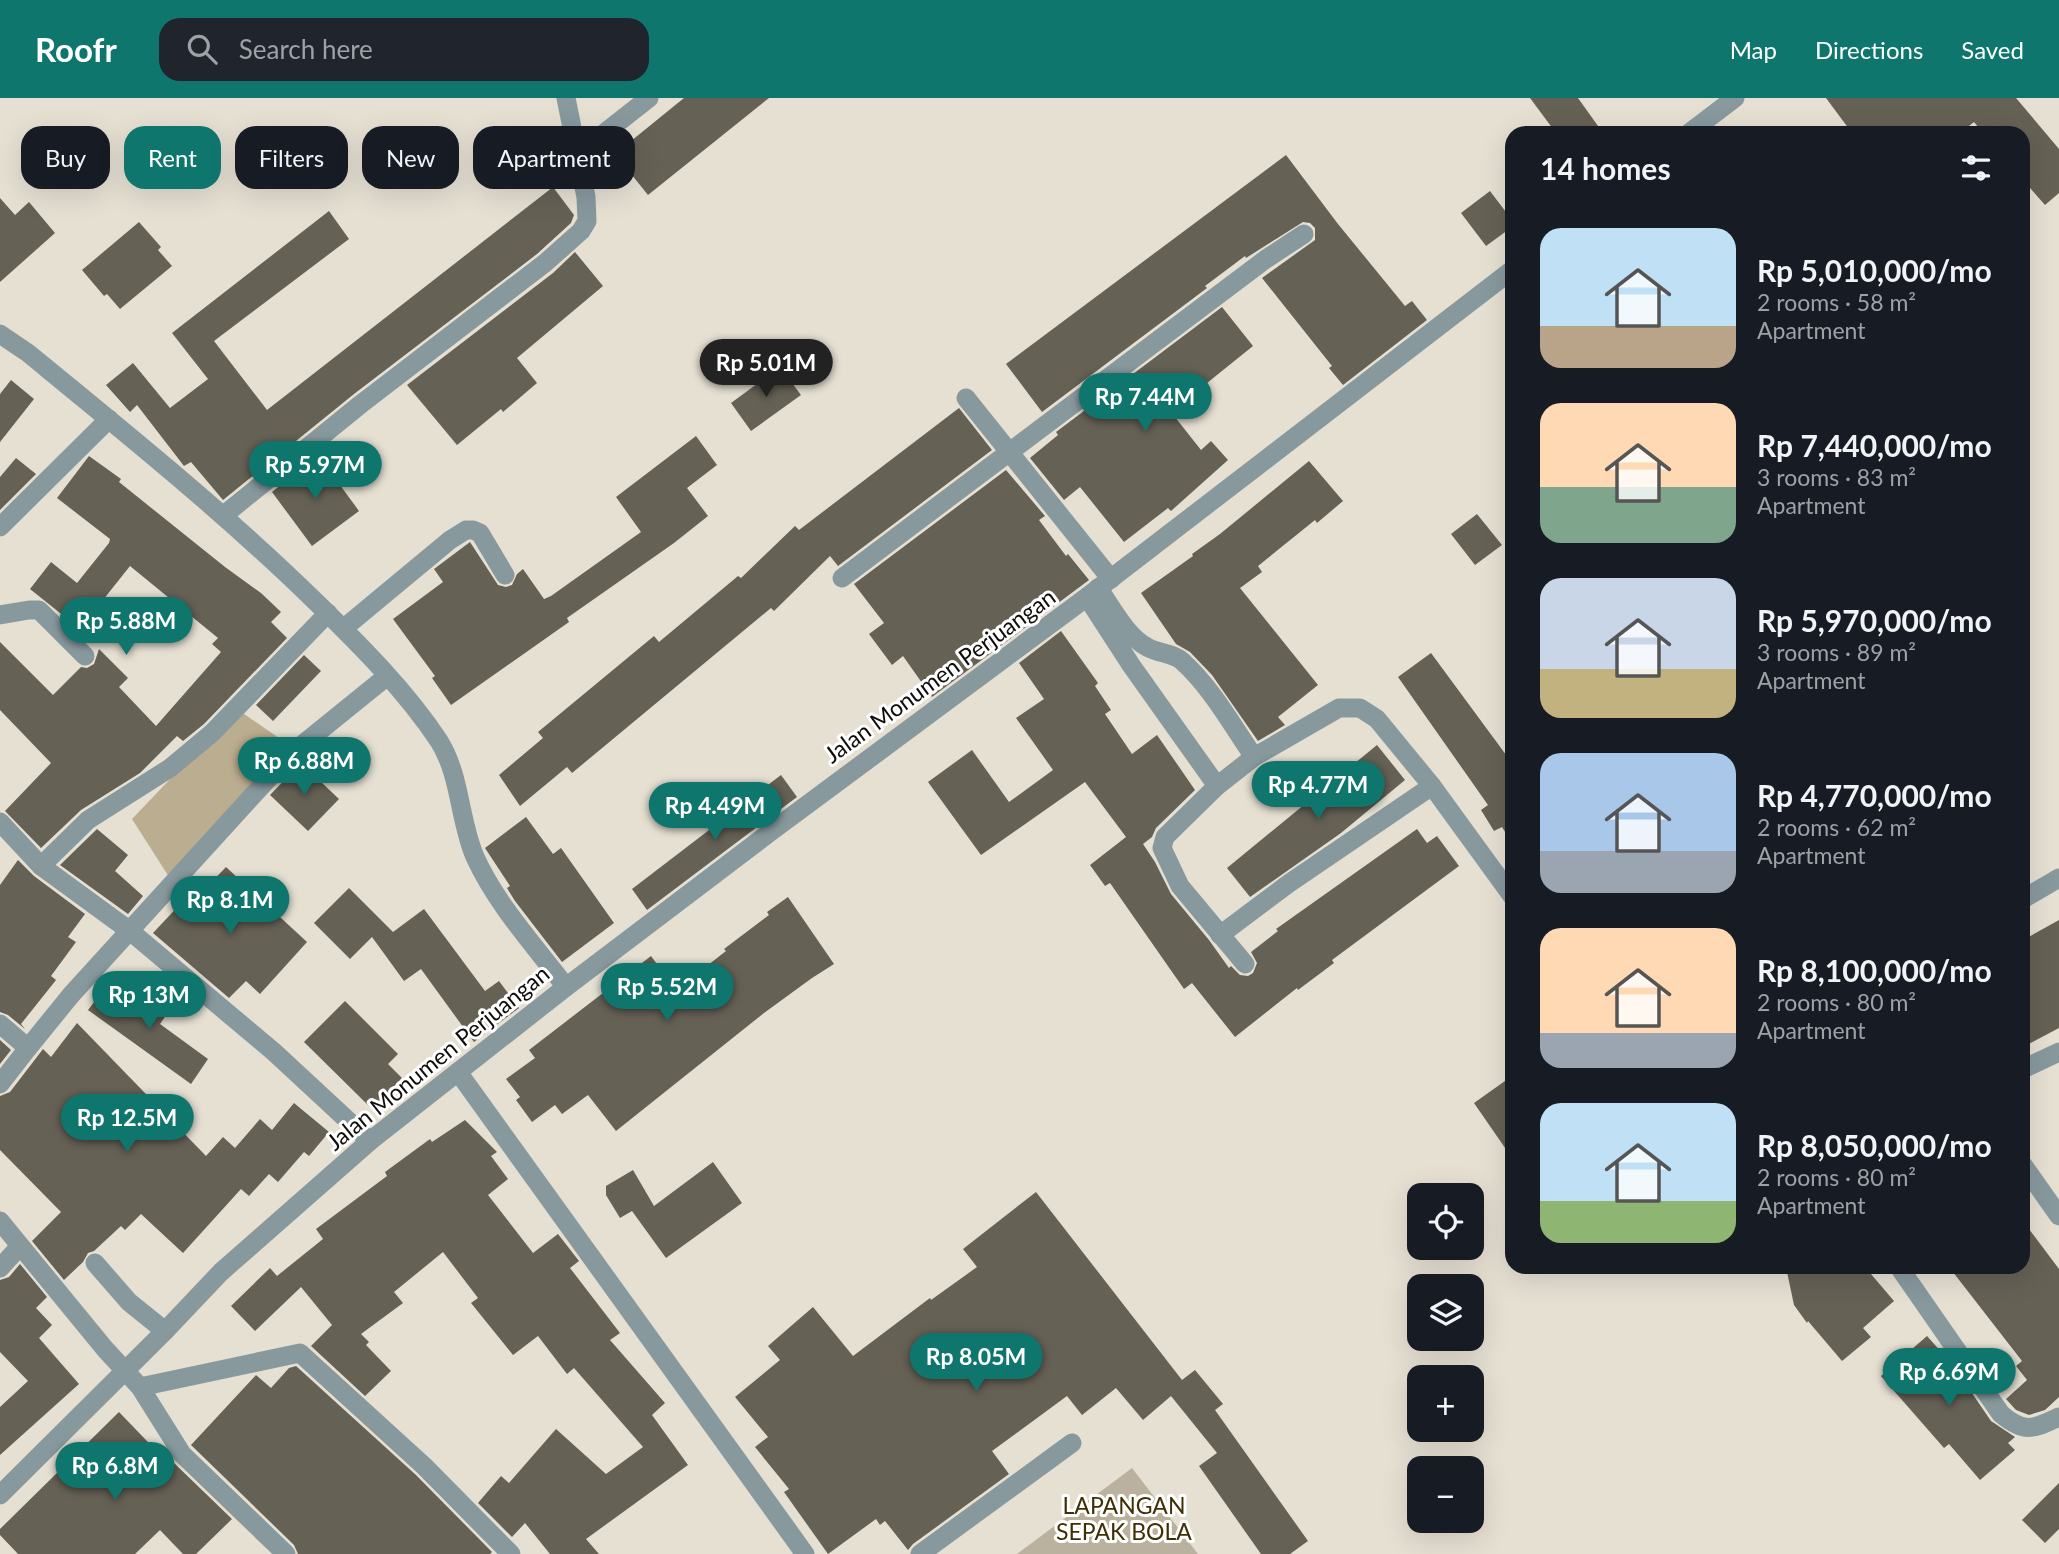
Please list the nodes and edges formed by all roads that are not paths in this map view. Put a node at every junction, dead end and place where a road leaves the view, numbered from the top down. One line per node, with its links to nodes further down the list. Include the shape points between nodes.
1 (566, 98): 4 (street)
2 (649, 98): 5 (street)
3 (1735, 98): 6 (street)
4 (573, 126)
5 (613, 126)
6 (1698, 126)
7 (585, 189): 14 (street, via 587,220 581,231)
8 (1304, 234): 13 (street)
9 (1505, 275): 18 (street, Jalan Monumen Perjuangan)
10 (0, 334): 12 (street)
11 (966, 398): 13 (street)
12 (109, 419): 14 (street); 15 (street)
13 (1010, 452): 17 (street); 18 (street)
14 (224, 514): 19 (street)
15 (0, 527)
16 (505, 575): 21 (street, via 480,533 466,530)
17 (842, 578)
18 (1099, 588): 24 (street, via 1137,641 1184,663); 25 (street, via 1131,665); 35 (street, Jalan Monumen Perjuangan)
19 (328, 613): 21 (street); 28 (street, via 212,733 170,768 88,820)
20 (0, 615): 22 (street, via 38,610)
21 (344, 628): 23 (street)
22 (85, 656)
23 (386, 677): 32 (street, via 266,780); 35 (street, via 417,710 453,770 475,856 496,897)
24 (1254, 757): 25 (street); 26 (street, via 1339,708 1360,708 1377,719)
25 (1217, 786): 33 (street, via 1165,837 1162,848 1180,886)
26 (1432, 786): 30 (street); 33 (street)
27 (0, 822): 28 (street)
28 (41, 866): 32 (street)
29 (2059, 878): 31 (street)
30 (1505, 886)
31 (2030, 896)
32 (130, 931): 37 (street); 42 (street, via 274,1052)
33 (1220, 935): 34 (street)
34 (1245, 964)
35 (566, 987): 40 (street, Jalan Monumen Perjuangan)
36 (0, 1024): 37 (street)
37 (29, 1048): 41 (street)
38 (2059, 1052): 39 (street)
39 (2030, 1066)
40 (458, 1072): 42 (street, Jalan Monumen Perjuangan); 58 (street)
41 (0, 1084)
42 (370, 1141): 50 (street, Jalan Monumen Perjuangan, via 220,1272)
43 (2030, 1176): 44 (street)
44 (2059, 1216)
45 (0, 1221): 46 (street)
46 (20, 1246): 48 (street); 51 (street)
47 (95, 1263): 50 (street, via 129,1302)
48 (0, 1268)
49 (1904, 1274): 53 (street, via 2001,1414 2027,1429)
50 (165, 1331): 51 (street, Jalan Monumen Perjuangan)
51 (125, 1372): 52 (street); 55 (street, Jalan Monumen Perjuangan)
52 (139, 1387): 56 (street, via 182,1454); 57 (street, via 300,1353 424,1466)
53 (2059, 1418)
54 (1072, 1443): 59 (street)
55 (0, 1495)
56 (286, 1554)
57 (511, 1554)
58 (805, 1554)
59 (920, 1554)

